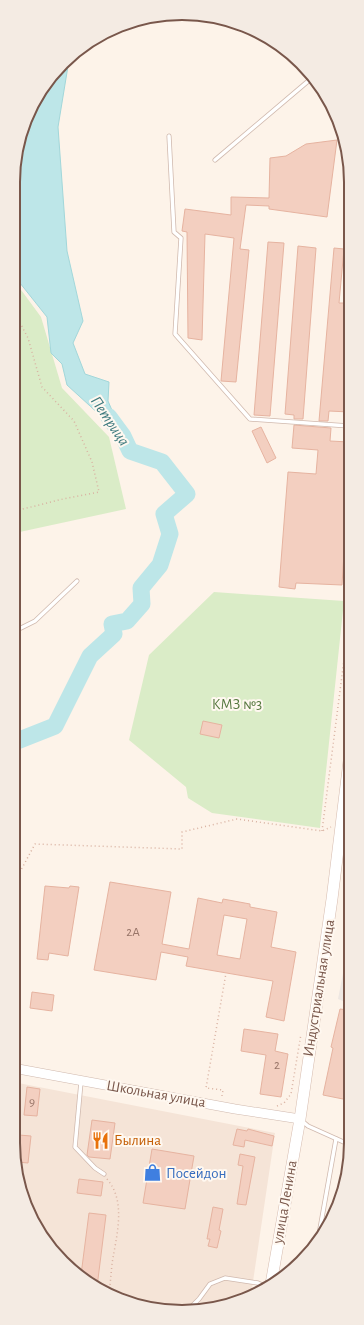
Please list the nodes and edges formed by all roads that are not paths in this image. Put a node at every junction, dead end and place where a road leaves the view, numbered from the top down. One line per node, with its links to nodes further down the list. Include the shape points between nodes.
1 (309, 81): 3 (lane)
2 (169, 136): 4 (lane, via 174,232 181,238 175,334 250,419)
3 (215, 160)
4 (344, 426)
5 (77, 581): 6 (lane, via 35,621)
6 (20, 628)
7 (344, 796): 10 (main road, Индустриальная улица, via 332,899)
8 (20, 1069): 9 (street, Школьная улица)
9 (82, 1081): 10 (street, Школьная улица); 13 (lane, via 75,1147)
10 (300, 1119): 11 (lane, via 308,1126); 15 (main road, улица Ленина)
11 (336, 1139): 12 (lane); 14 (lane)
12 (344, 1142)
13 (104, 1174)
14 (320, 1227)
15 (272, 1278)
16 (261, 1284): 17 (lane, via 225,1278 210,1284)
17 (193, 1305)

